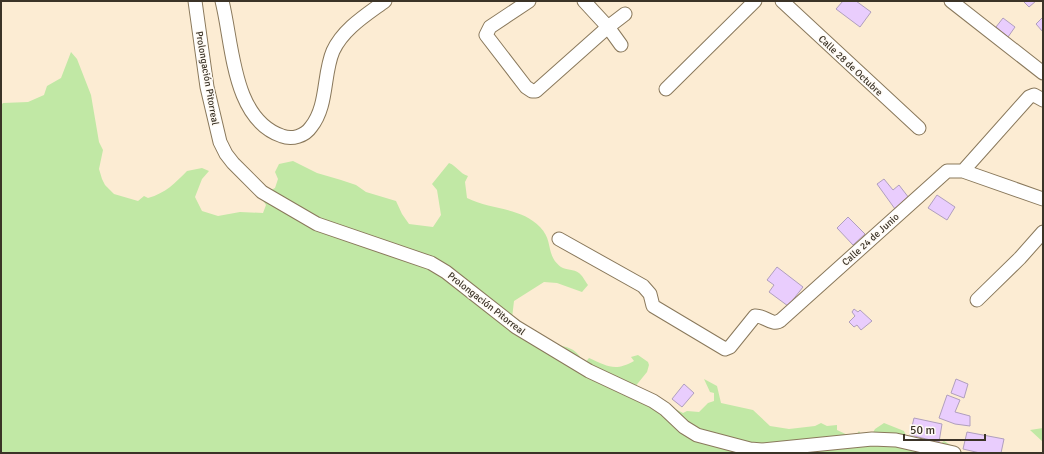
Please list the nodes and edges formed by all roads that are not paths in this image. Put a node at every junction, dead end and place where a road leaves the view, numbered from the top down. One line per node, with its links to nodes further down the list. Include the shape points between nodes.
1 (195, 1): 21 (street, Prolongación Pitorreal, via 212,116 226,154 262,192 293,211 335,231 431,263 541,343 590,371 652,401 697,435 762,450 872,439 896,440)
2 (222, 1): 3 (street, via 238,82 251,111 270,131 293,138 312,127 332,53 340,40 362,18)
3 (385, 1)
4 (529, 1): 10 (street, via 490,27 486,35 526,87 532,91 536,91)
5 (584, 1): 10 (street)
6 (755, 1): 13 (street)
7 (782, 1): 15 (street, Calle 28 de Octubre)
8 (951, 1): 12 (street)
9 (625, 14): 10 (street)
10 (608, 27): 11 (street)
11 (621, 45)
12 (1043, 73)
13 (666, 89)
14 (1043, 100): 16 (street, via 1034,95 1029,97)
15 (919, 128)
16 (963, 171): 17 (street); 19 (street, Calle 24 de Junio, via 950,170 943,174 779,322 755,316 730,347 725,349 653,306 650,294 643,286)
17 (1043, 199)
18 (1043, 232): 20 (street)
19 (559, 239)
20 (977, 300)
21 (954, 453)

